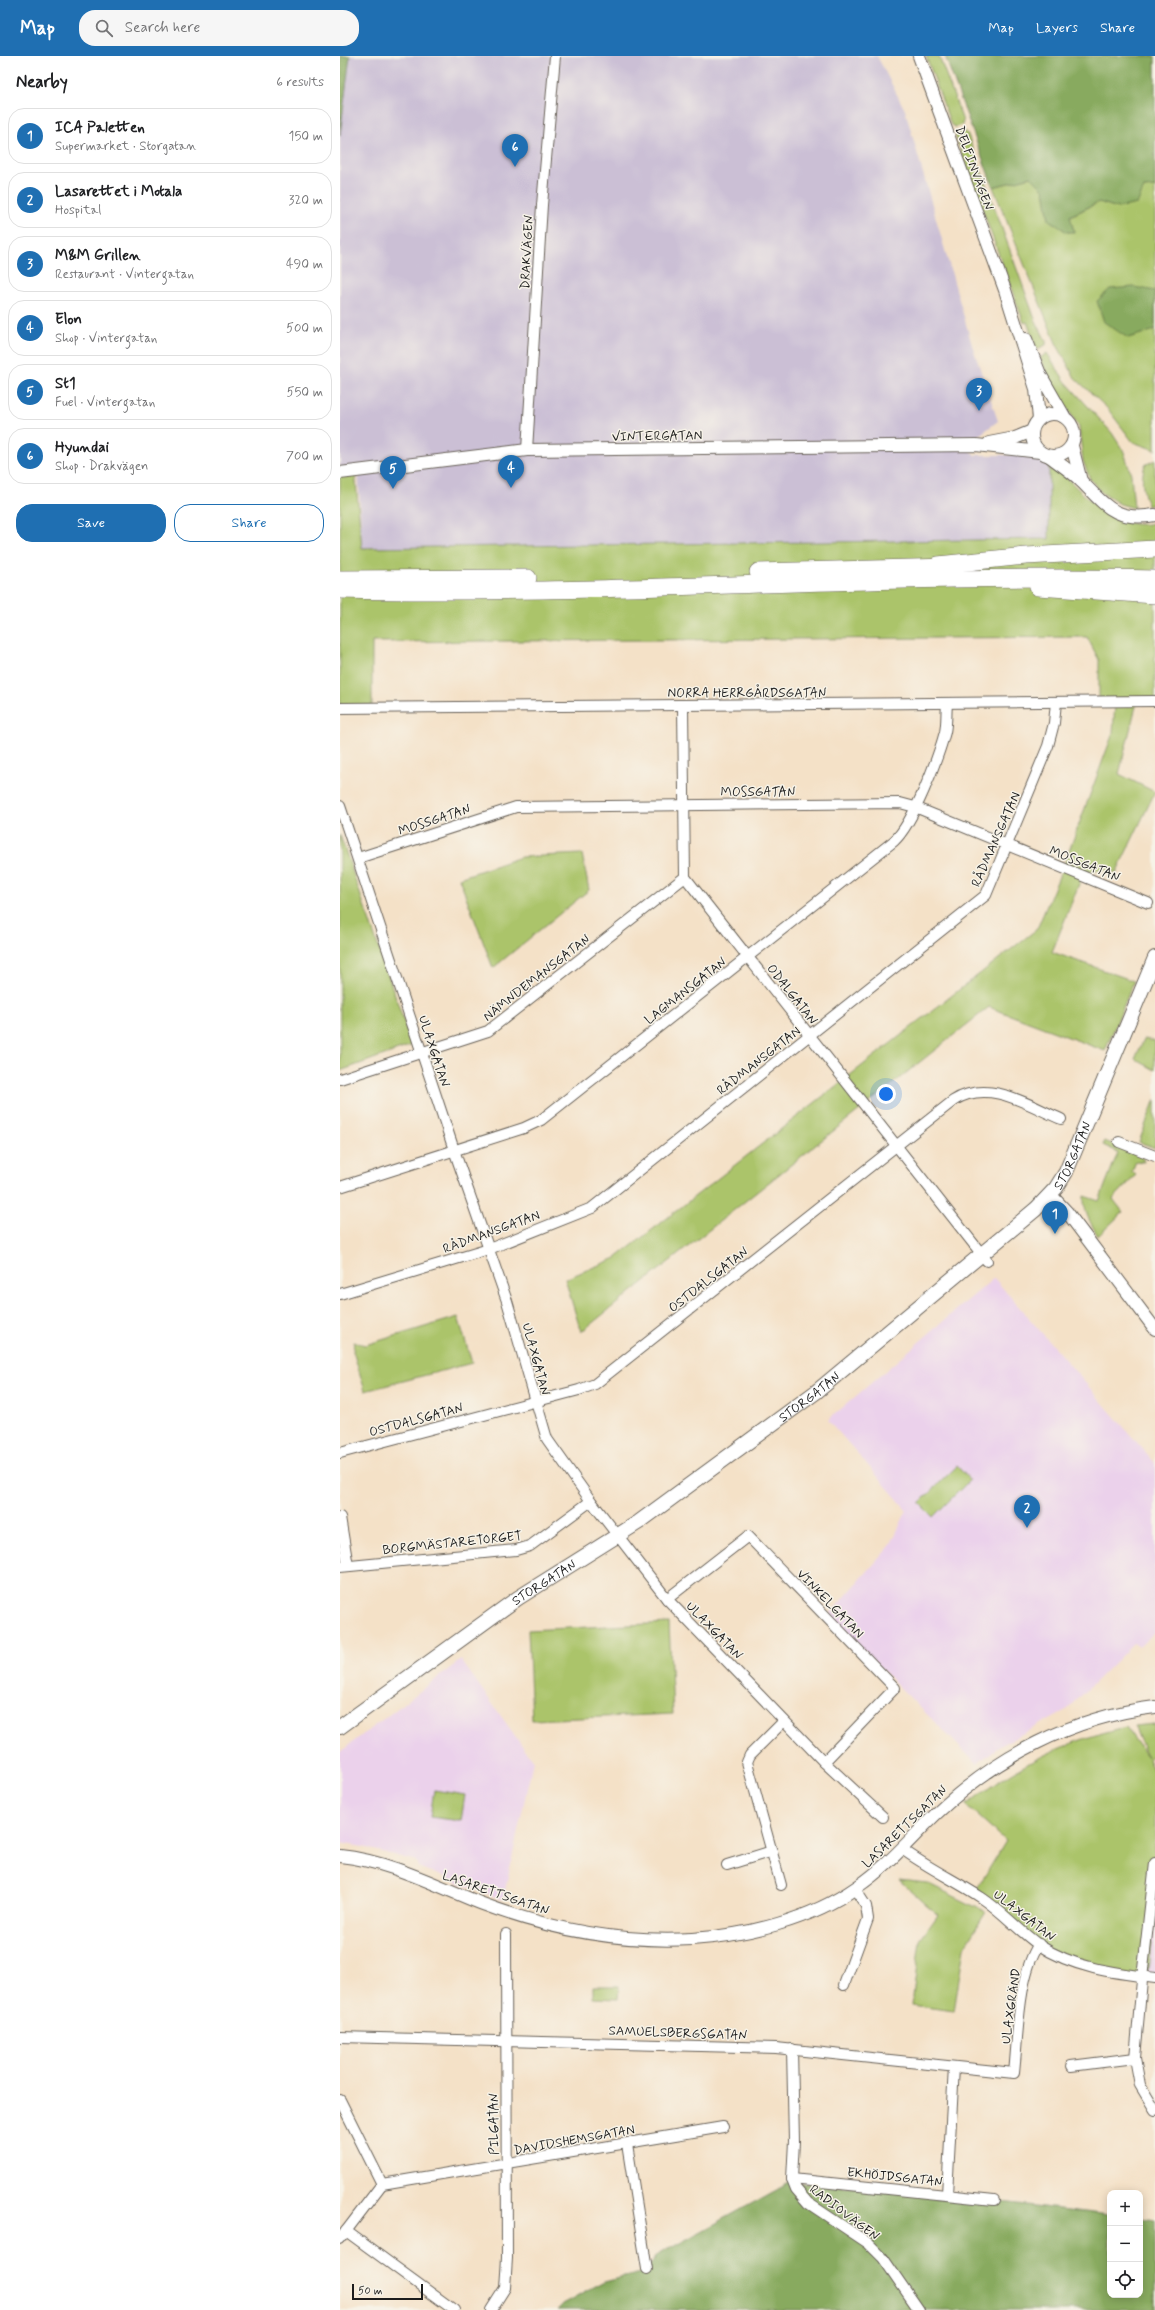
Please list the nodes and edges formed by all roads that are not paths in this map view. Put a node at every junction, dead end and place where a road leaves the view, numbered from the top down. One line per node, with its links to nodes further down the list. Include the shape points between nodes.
1 (555, 56): 9 (street, DRAKVÄGEN)
2 (919, 56): 3 (street, DELFINVÄGEN)
3 (1005, 290): 4 (street, DELFINVÄGEN, via 1040,374); 5 (street, DELFINVÄGEN, via 1036,389)
4 (1064, 416): 5 (street, via 1051,414); 8 (street, via 1074,429)
5 (1039, 419): 6 (street)
6 (1032, 431): 7 (street, VINTERGATAN, via 1015,438); 10 (street, via 1033,442)
7 (976, 445): 9 (street, VINTERGATAN); 10 (street, VINTERGATAN)
8 (1072, 446): 10 (street, via 1062,454); 12 (street)
9 (527, 450): 11 (street, VINTERGATAN)
10 (1044, 454): 12 (street)
11 (340, 473)
12 (1081, 481): 13 (street, via 1094,496 1125,516 1133,518)
13 (1155, 515)
14 (1155, 549): 16 (highway, via 1026,556)
15 (1155, 567): 16 (highway, via 1079,565)
16 (902, 568): 17 (highway, via 624,576)
17 (340, 578)
18 (978, 578): 19 (highway); 20 (highway, via 486,591); 21 (highway, via 1054,589)
19 (1155, 579)
20 (340, 590)
21 (1155, 595)
22 (1155, 701): 23 (street, NORRA HERRGÅRDSGATAN)
23 (1056, 702): 24 (street, NORRA HERRGÅRDSGATAN); 30 (street, RÅDMANSGATAN, via 1048,746)
24 (947, 704): 25 (street, NORRA HERRGÅRDSGATAN); 29 (street, LAGMANSGATAN, via 945,731 941,744)
25 (683, 706): 26 (street, NORRA HERRGÅRDSGATAN); 27 (street)
26 (340, 708)
27 (683, 805): 29 (street, MOSSGATAN, via 900,803); 31 (street, MOSSGATAN, via 510,808); 32 (street)
28 (340, 806): 31 (street, ULAXGATAN)
29 (915, 807): 30 (street, MOSSGATAN); 34 (street, LAGMANSGATAN, via 906,828 894,841)
30 (1008, 846): 33 (street, MOSSGATAN); 37 (street, RÅDMANSGATAN, via 986,895)
31 (358, 858): 38 (street, ULAXGATAN)
32 (685, 877): 34 (street, ODALGATAN); 38 (street, NÄMNDEMANSGATAN, via 494,1028)
33 (1148, 903)
34 (747, 957): 37 (street, ODALGATAN); 43 (street, LAGMANSGATAN, via 541,1120 524,1128)
35 (1155, 958): 46 (main road, STORGATAN)
36 (1155, 978): 46 (main road, STORGATAN, via 1069,1183)
37 (809, 1036): 42 (street, ODALGATAN); 47 (street, RÅDMANSGATAN, via 592,1208)
38 (422, 1053): 39 (street, NÄMNDEMANSGATAN); 43 (street, ULAXGATAN)
39 (340, 1079)
40 (1061, 1119): 42 (street, OSTDALSGATAN, via 999,1093 974,1092 953,1101)
41 (1119, 1142): 44 (street)
42 (897, 1146): 48 (street, ODALGATAN); 51 (street, OSTDALSGATAN, via 602,1380 579,1390)
43 (454, 1150): 45 (street, LAGMANSGATAN); 47 (street, ULAXGATAN)
44 (1155, 1156)
45 (340, 1187)
46 (1054, 1198): 48 (main road, STORGATAN); 50 (street)
47 (489, 1249): 49 (street, RÅDMANSGATAN); 51 (street, ULAXGATAN, via 507,1301)
48 (985, 1258): 55 (main road, STORGATAN, via 833,1389)
49 (340, 1294)
50 (1155, 1329)
51 (535, 1402): 52 (street, OSTDALSGATAN); 53 (street, ULAXGATAN, via 547,1439)
52 (340, 1453)
53 (591, 1501): 55 (street, ULAXGATAN); 56 (street, BORGMÄSTARETORGET, via 530,1546 516,1550)
54 (340, 1517): 56 (street)
55 (621, 1539): 57 (street, ULAXGATAN); 60 (main road, STORGATAN, via 480,1624); 61 (main road, STORGATAN, via 502,1618)
56 (344, 1566)
57 (667, 1599): 59 (street, ULAXGATAN); 62 (street, VINKELGATAN, via 748,1536 895,1688)
58 (1155, 1707): 64 (street, LASARETTSGATAN, via 1110,1714 1078,1725 1040,1741 1000,1763 957,1795)
59 (784, 1721): 62 (street, ULAXGATAN); 65 (street, via 750,1755 747,1762)
60 (340, 1727)
61 (340, 1736)
62 (824, 1762): 63 (street, ULAXGATAN)
63 (883, 1817)
64 (902, 1849): 70 (street, LASARETTSGATAN); 72 (street, ULAXGATAN, via 920,1863 987,1901)
65 (772, 1851): 68 (street); 69 (street)
66 (340, 1856): 70 (street, LASARETTSGATAN, via 382,1865 532,1921 576,1932 635,1939 692,1939 748,1931 810,1913)
67 (1155, 1863): 73 (street)
68 (727, 1865)
69 (781, 1885)
70 (855, 1889): 75 (street, via 866,1906 868,1919)
71 (506, 1934): 77 (street, PILGATAN)
72 (1039, 1944): 73 (street, ULAXGATAN, via 1057,1955 1092,1968); 82 (street, ULAXGRÄND, via 1031,1958 1025,1979)
73 (1143, 1976): 74 (street, ULAXGATAN); 79 (street)
74 (1155, 1978)
75 (844, 1985)
76 (340, 2037): 77 (street, SAMUELSBERGSGATAN)
77 (506, 2041): 78 (street, SAMUELSBERGSGATAN); 87 (street, PILGATAN)
78 (792, 2049): 80 (street, SAMUELSBERGSGATAN); 88 (street)
79 (1135, 2058): 81 (street); 84 (street, via 1140,2085)
80 (954, 2066): 82 (street, SAMUELSBERGSGATAN); 90 (street)
81 (1071, 2066)
82 (1014, 2073)
83 (340, 2100): 89 (street)
84 (1155, 2110)
85 (723, 2127): 86 (street, DAVIDSHEMSGATAN)
86 (627, 2144): 87 (street, DAVIDSHEMSGATAN); 93 (street)
87 (506, 2164): 89 (street, DAVIDSHEMSGATAN); 95 (street, PILGATAN, via 506,2283)
88 (792, 2179): 90 (street, EKHÖJDSGATAN); 96 (street, RADIOVÄGEN, via 803,2198 868,2243 883,2258)
89 (382, 2184): 92 (street)
90 (947, 2194): 91 (street, EKHÖJDSGATAN)
91 (994, 2200)
92 (343, 2235): 94 (street)
93 (648, 2269)
94 (454, 2310)
95 (491, 2310)
96 (919, 2310)

